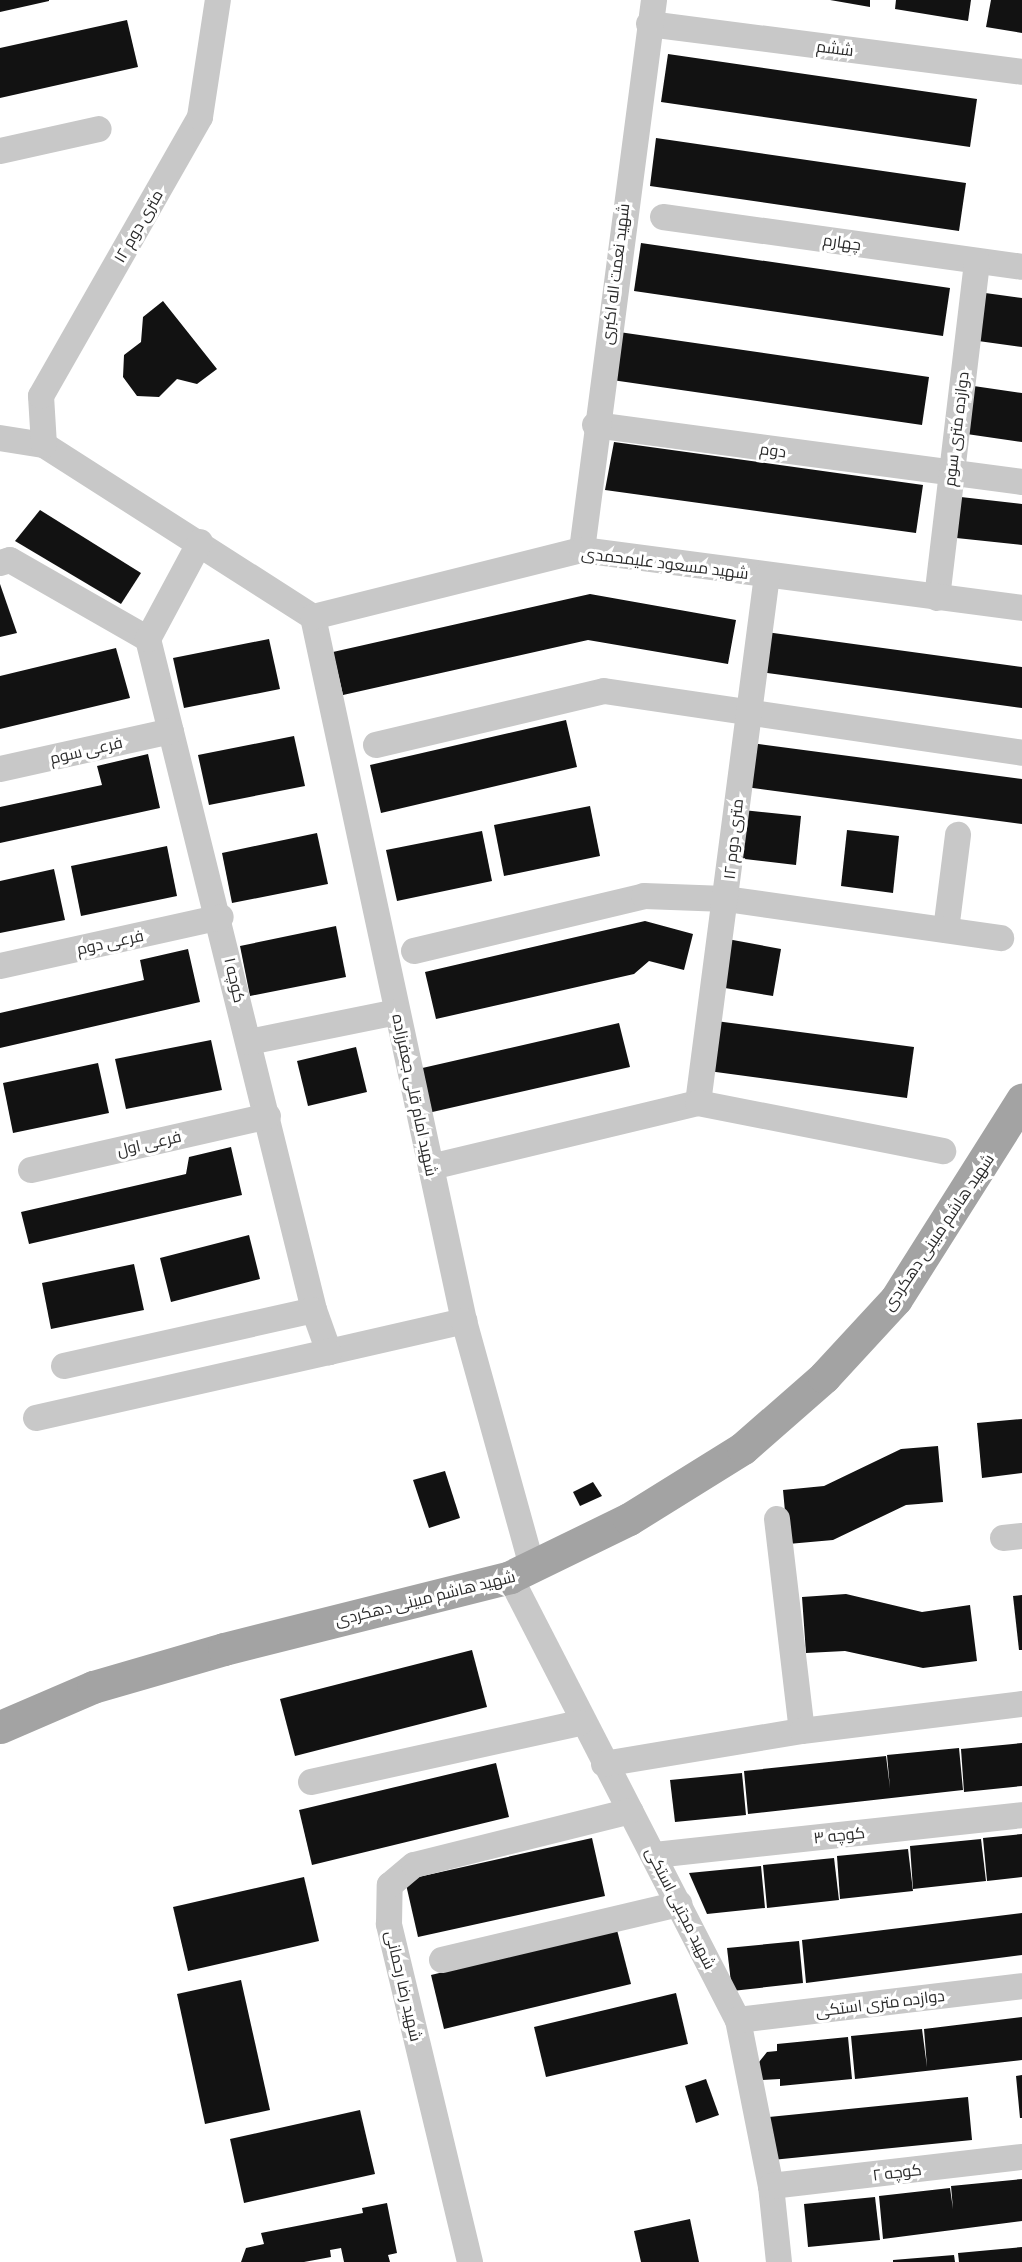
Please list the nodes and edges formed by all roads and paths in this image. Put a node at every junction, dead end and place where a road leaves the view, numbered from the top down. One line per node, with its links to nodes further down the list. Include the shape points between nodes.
1 (218, 0): 11 (street, ۱۲ متری دوم, via 201,117 41,396)
2 (652, 12): 3 (street, ششم); 9 (street, شهید نعمت اله اکبری)
3 (1022, 72)
4 (99, 129): 5 (street)
5 (0, 151)
6 (663, 217): 7 (street, چهارم)
7 (977, 261): 8 (street, چهارم); 12 (street, دوازده متری سوم)
8 (1022, 267)
9 (595, 425): 12 (street, دوم); 15 (street, شهید نعمت اله اکبری)
10 (0, 438): 11 (street)
11 (44, 445): 14 (street)
12 (950, 474): 13 (street, دوم); 18 (street, دوازده متری سوم)
13 (1022, 482)
14 (200, 542): 20 (street); 21 (street)
15 (582, 550): 17 (street, شهید مسعود علیمحمدی); 20 (street, شهید مسعود علیمحمدی)
16 (0, 563): 21 (street, via 10,560)
17 (766, 575): 18 (street, شهید مسعود علیمحمدی); 22 (street, ۱۲ متری دوم)
18 (937, 598): 19 (street, شهید مسعود علیمحمدی)
19 (1022, 608)
20 (313, 617): 34 (street, شهید امام قلی جعفرزاده)
21 (148, 639): 23 (street, کوچه ۱)
22 (747, 714): 24 (street, via 604,691); 25 (street); 28 (street, ۱۲ متری دوم)
23 (171, 731): 26 (street, فرعی سوم); 29 (street, کوچه ۱)
24 (376, 745)
25 (1022, 753)
26 (0, 769)
27 (958, 835): 30 (street)
28 (726, 899): 30 (street); 32 (street, via 644,896); 37 (street, ۱۲ متری دوم)
29 (221, 917): 33 (street, فرعی دوم); 35 (street, کوچه ۱)
30 (946, 930): 31 (street)
31 (1001, 938)
32 (414, 951)
33 (0, 966)
34 (397, 1012): 35 (street); 40 (street, شهید امام قلی جعفرزاده)
35 (249, 1042): 38 (street, کوچه ۱)
36 (1022, 1100): 48 (main road, شهید هاشم مبینی دهکردی, via 896,1299 824,1377 742,1448 629,1519)
37 (698, 1103): 39 (street); 40 (street)
38 (268, 1116): 41 (street, فرعی اول); 42 (street, کوچه ۱)
39 (943, 1151)
40 (431, 1167): 43 (street, شهید امام قلی جعفرزاده)
41 (31, 1170)
42 (314, 1310): 44 (street, کوچه ۱); 45 (street)
43 (464, 1321): 44 (street); 48 (street, شهید امام قلی جعفرزاده)
44 (329, 1352): 46 (street)
45 (64, 1366)
46 (36, 1418)
47 (777, 1519): 52 (street)
48 (521, 1573): 50 (street, شهید مجتبی استکی); 51 (main road, شهید هاشم مبینی دهکردی, via 213,1652 93,1688)
49 (1022, 1704): 52 (street)
50 (580, 1723): 53 (street, شهید مجتبی استکی); 54 (street)
51 (0, 1727)
52 (801, 1731): 53 (street)
53 (604, 1764): 55 (street, شهید مجتبی استکی)
54 (311, 1782)
55 (630, 1811): 57 (street, شهید مجتبی استکی); 64 (street, شهید رضا رحمانی, via 414,1865 390,1885 389,1924)
56 (1022, 1815): 57 (street, کوچه ۳)
57 (655, 1855): 58 (street, شهید مجتبی استکی)
58 (679, 1904): 59 (street); 61 (street, شهید مجتبی استکی)
59 (442, 1960)
60 (1022, 1986): 61 (street, دوازده متری استکی)
61 (738, 2020): 63 (street, شهید مجتبی استکی)
62 (1022, 2157): 63 (street, کوچه ۲)
63 (771, 2186): 65 (street, شهید مجتبی استکی)
64 (470, 2262)
65 (779, 2262)

